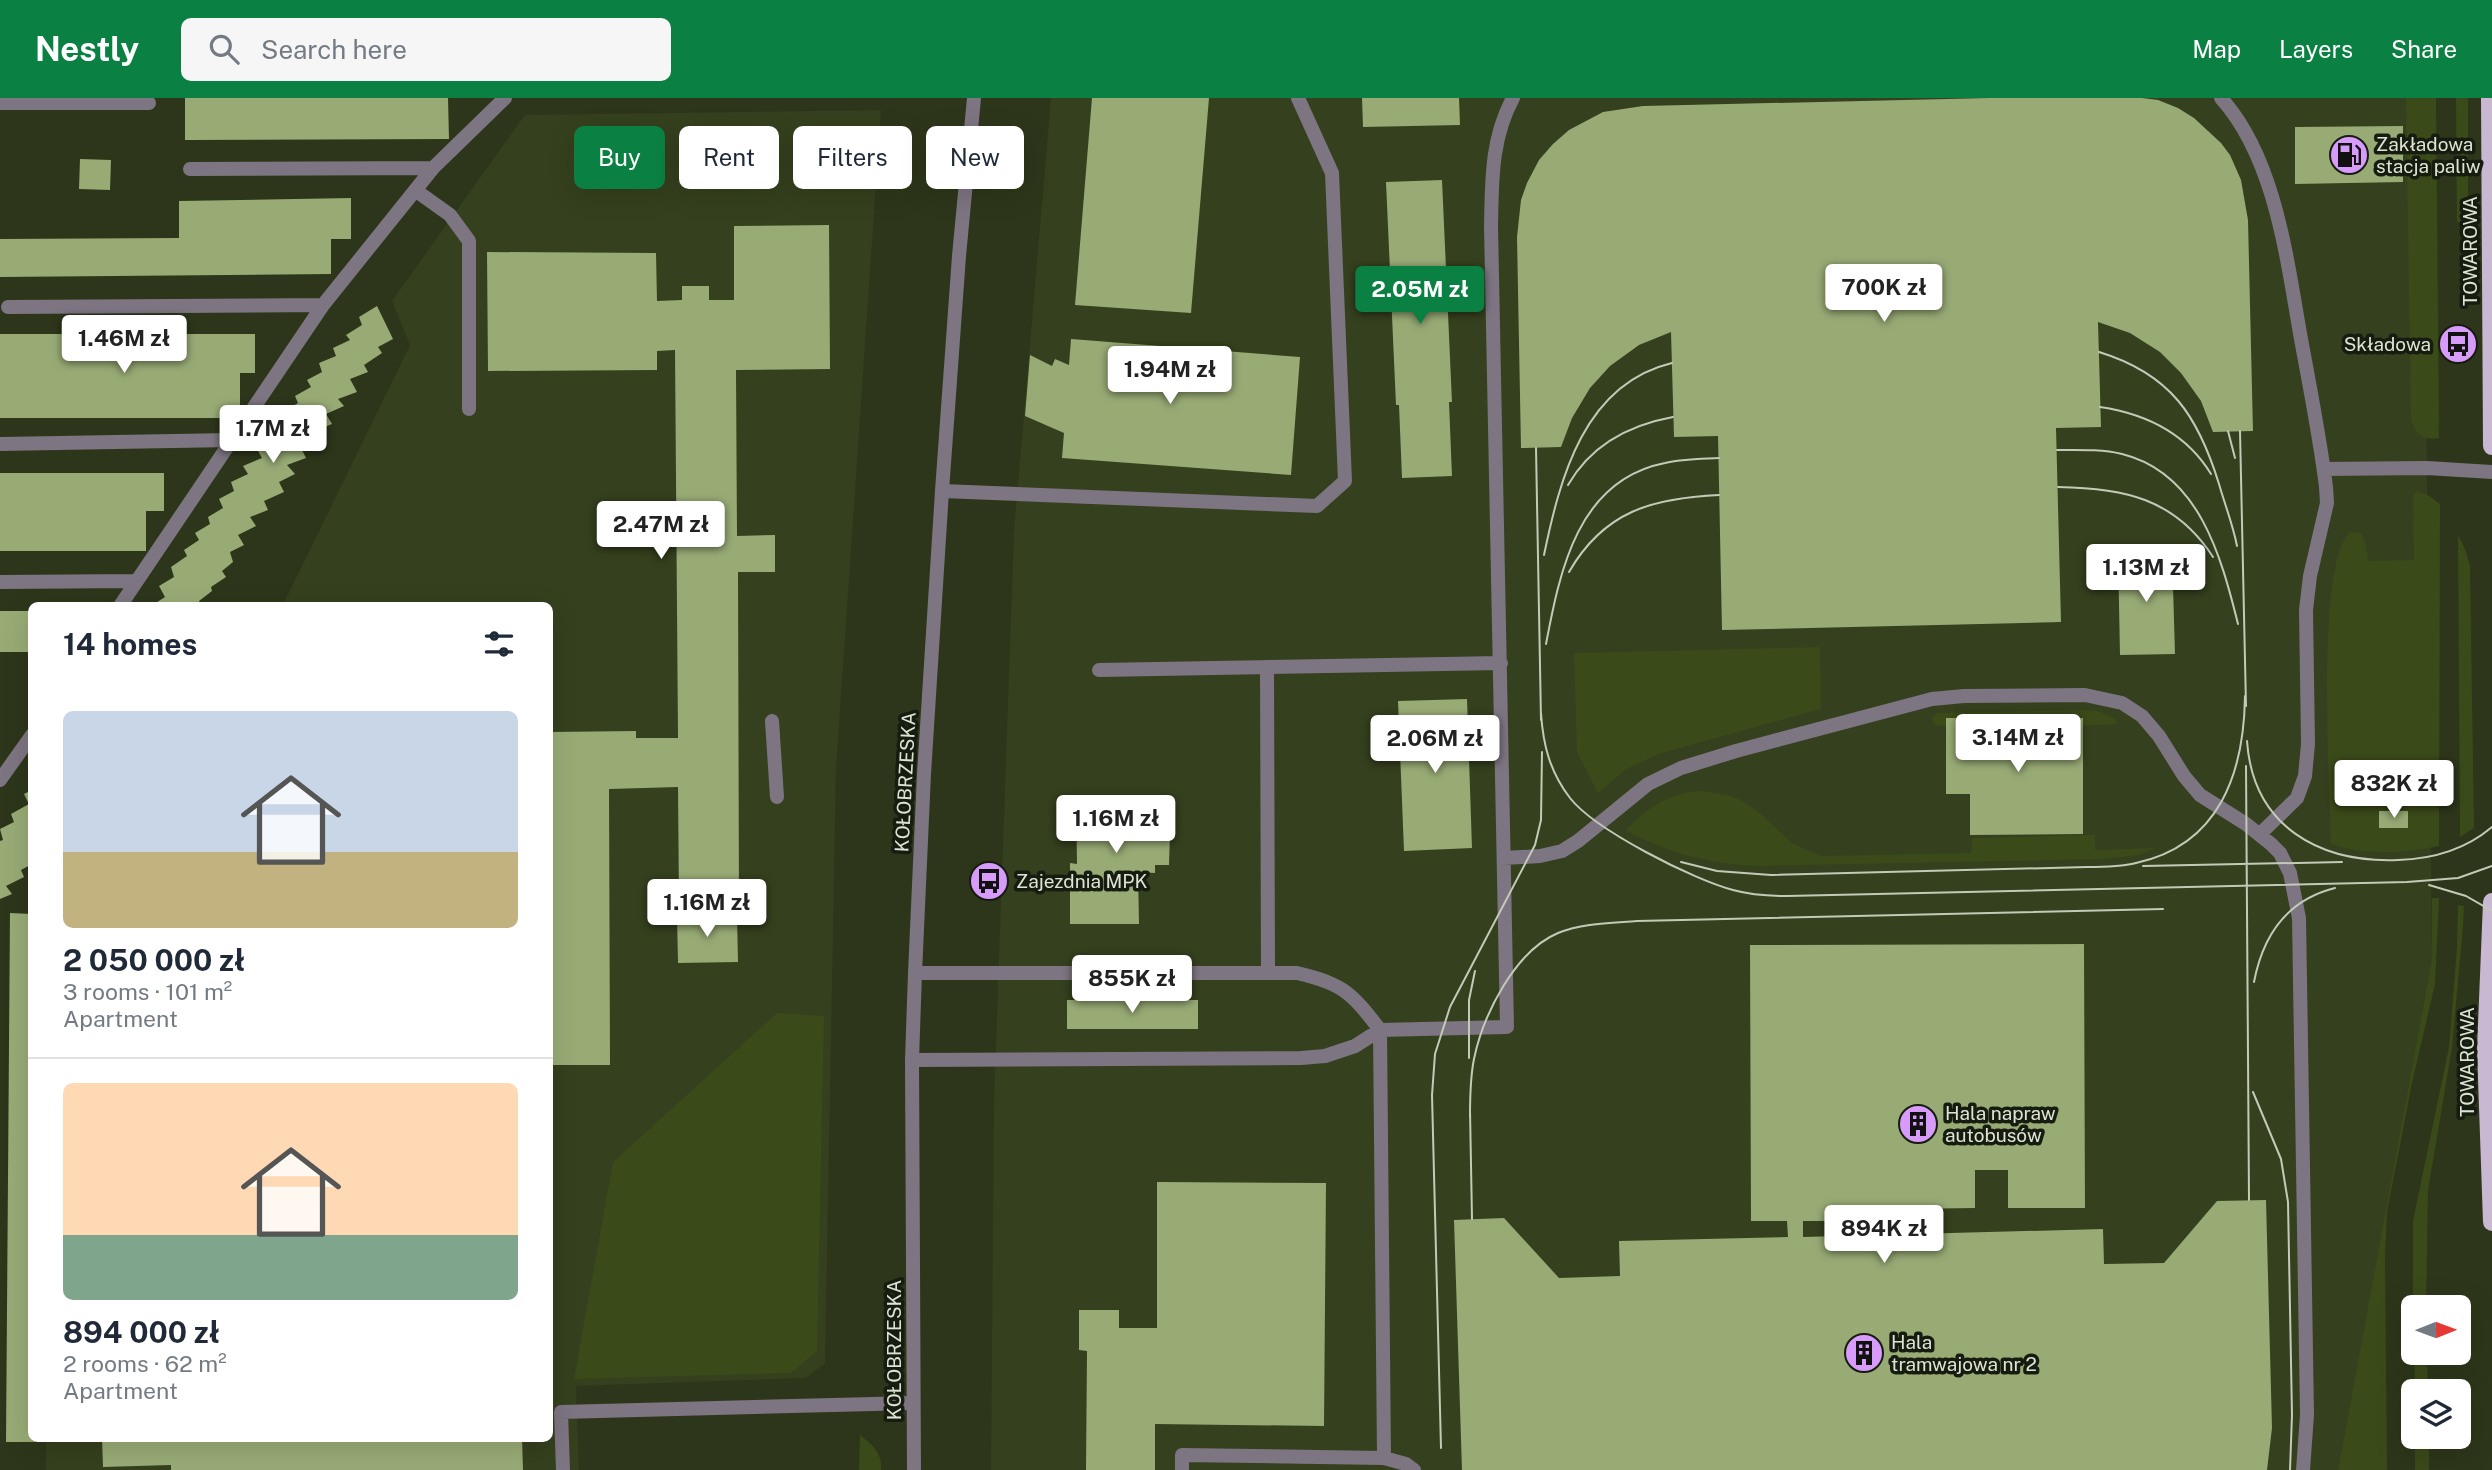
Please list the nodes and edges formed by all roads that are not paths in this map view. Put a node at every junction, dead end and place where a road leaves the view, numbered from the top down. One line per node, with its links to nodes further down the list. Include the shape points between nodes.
1 (505, 98): 9 (street)
2 (974, 98): 20 (street, KOŁOBRZESKA)
3 (1298, 98): 20 (street, via 1332,173 1345,481 1317,506)
4 (1513, 98): 24 (street, via 1502,120 1492,190)
5 (2221, 98): 18 (street, via 2249,140 2277,219)
6 (2490, 98): 17 (main road, TOWAROWA)
7 (0, 103): 8 (street)
8 (149, 103)
9 (433, 169): 10 (street); 11 (street)
10 (190, 170)
11 (415, 190): 12 (street); 14 (street, via 450,215 469,242)
12 (323, 305): 13 (street); 15 (street)
13 (8, 307)
14 (469, 409)
15 (231, 440): 16 (street); 22 (street)
16 (0, 444)
17 (2492, 446)
18 (2324, 469): 19 (street); 31 (street, via 2327,503 2306,610 2305,776 2297,798)
19 (2492, 472)
20 (943, 491): 35 (street, KOŁOBRZESKA, via 923,774)
21 (0, 582): 22 (street)
22 (136, 582): 23 (street)
23 (123, 602)
24 (1501, 663): 25 (street); 32 (street)
25 (1267, 667): 26 (street); 34 (street)
26 (1099, 670)
27 (772, 721): 30 (street)
28 (28, 741): 29 (street)
29 (0, 780)
30 (777, 797)
31 (2260, 834): 32 (street, via 2200,795 2150,725 2122,703 2085,695 1964,696 1920,701 1681,768 1648,785 1562,851); 46 (street, via 2286,863 2300,940 2307,1416)
32 (1504, 858): 36 (street, via 1507,1027)
33 (2492, 902): 38 (main road, TOWAROWA, via 2486,1049)
34 (1268, 972): 35 (street); 36 (street, via 1327,980 1358,1001)
35 (915, 973): 37 (street, KOŁOBRZESKA)
36 (1380, 1030): 37 (street, via 1355,1046 1301,1058); 40 (street)
37 (912, 1060): 39 (street, KOŁOBRZESKA)
38 (2492, 1222)
39 (913, 1404): 42 (street, via 561,1412); 43 (street, KOŁOBRZESKA)
40 (1384, 1458): 41 (street); 45 (street)
41 (1311, 1464): 44 (street, via 1182,1455)
42 (563, 1470)
43 (914, 1470)
44 (1182, 1470)
45 (1414, 1470)
46 (2303, 1470)

